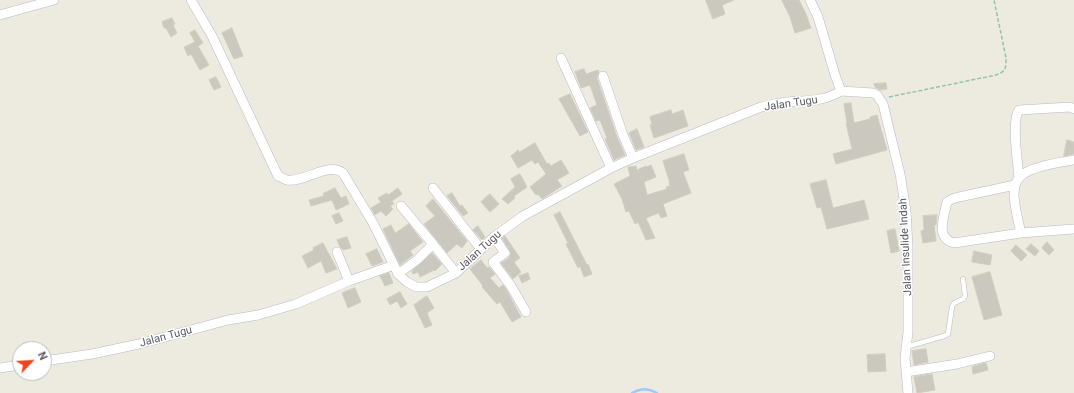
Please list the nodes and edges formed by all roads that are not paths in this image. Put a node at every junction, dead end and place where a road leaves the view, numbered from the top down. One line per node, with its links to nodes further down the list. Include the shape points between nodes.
1 (54, 0): 4 (street)
2 (191, 0): 21 (street, via 212,36 278,176 288,180 334,169 343,173)
3 (810, 0): 7 (street, via 818,16)
4 (0, 15)
5 (561, 58): 11 (street)
6 (603, 76): 9 (street)
7 (841, 91): 9 (street, Jalan Tugu, via 831,97 761,108); 27 (street, Jalan Insulide Indah, via 873,93 883,104 906,211)
8 (1073, 108): 12 (street, via 1019,110 1015,126)
9 (633, 158): 11 (street, Jalan Tugu)
10 (1074, 160): 12 (street, via 1052,163 1026,172)
11 (611, 168): 17 (street, Jalan Tugu, via 523,216)
12 (1017, 182): 16 (street, via 1014,195); 16 (street, via 947,202 942,229 947,241 954,243)
13 (433, 188): 19 (street)
14 (401, 206): 18 (street)
15 (1074, 229): 16 (street)
16 (1021, 233)
17 (494, 237): 19 (street, Jalan Tugu); 26 (street, via 505,253 493,262)
18 (433, 244): 22 (street); 23 (street)
19 (480, 248): 22 (street, Jalan Tugu)
20 (337, 252): 25 (street)
21 (394, 265): 23 (street, Jalan Tugu); 25 (street, Jalan Tugu)
22 (456, 273): 23 (street, Jalan Tugu, via 427,287 416,287)
23 (398, 274)
24 (963, 279): 27 (lane, via 965,296 952,307 948,334)
25 (349, 281): 29 (street, Jalan Tugu, via 296,304 258,315 228,320 139,344)
26 (526, 312)
27 (906, 347): 32 (street, Jalan Insulide Indah)
28 (990, 356): 32 (street)
29 (52, 360)
30 (12, 366): 31 (street)
31 (0, 368)
32 (906, 372): 33 (street, Jalan Insulide Indah)
33 (908, 393)

